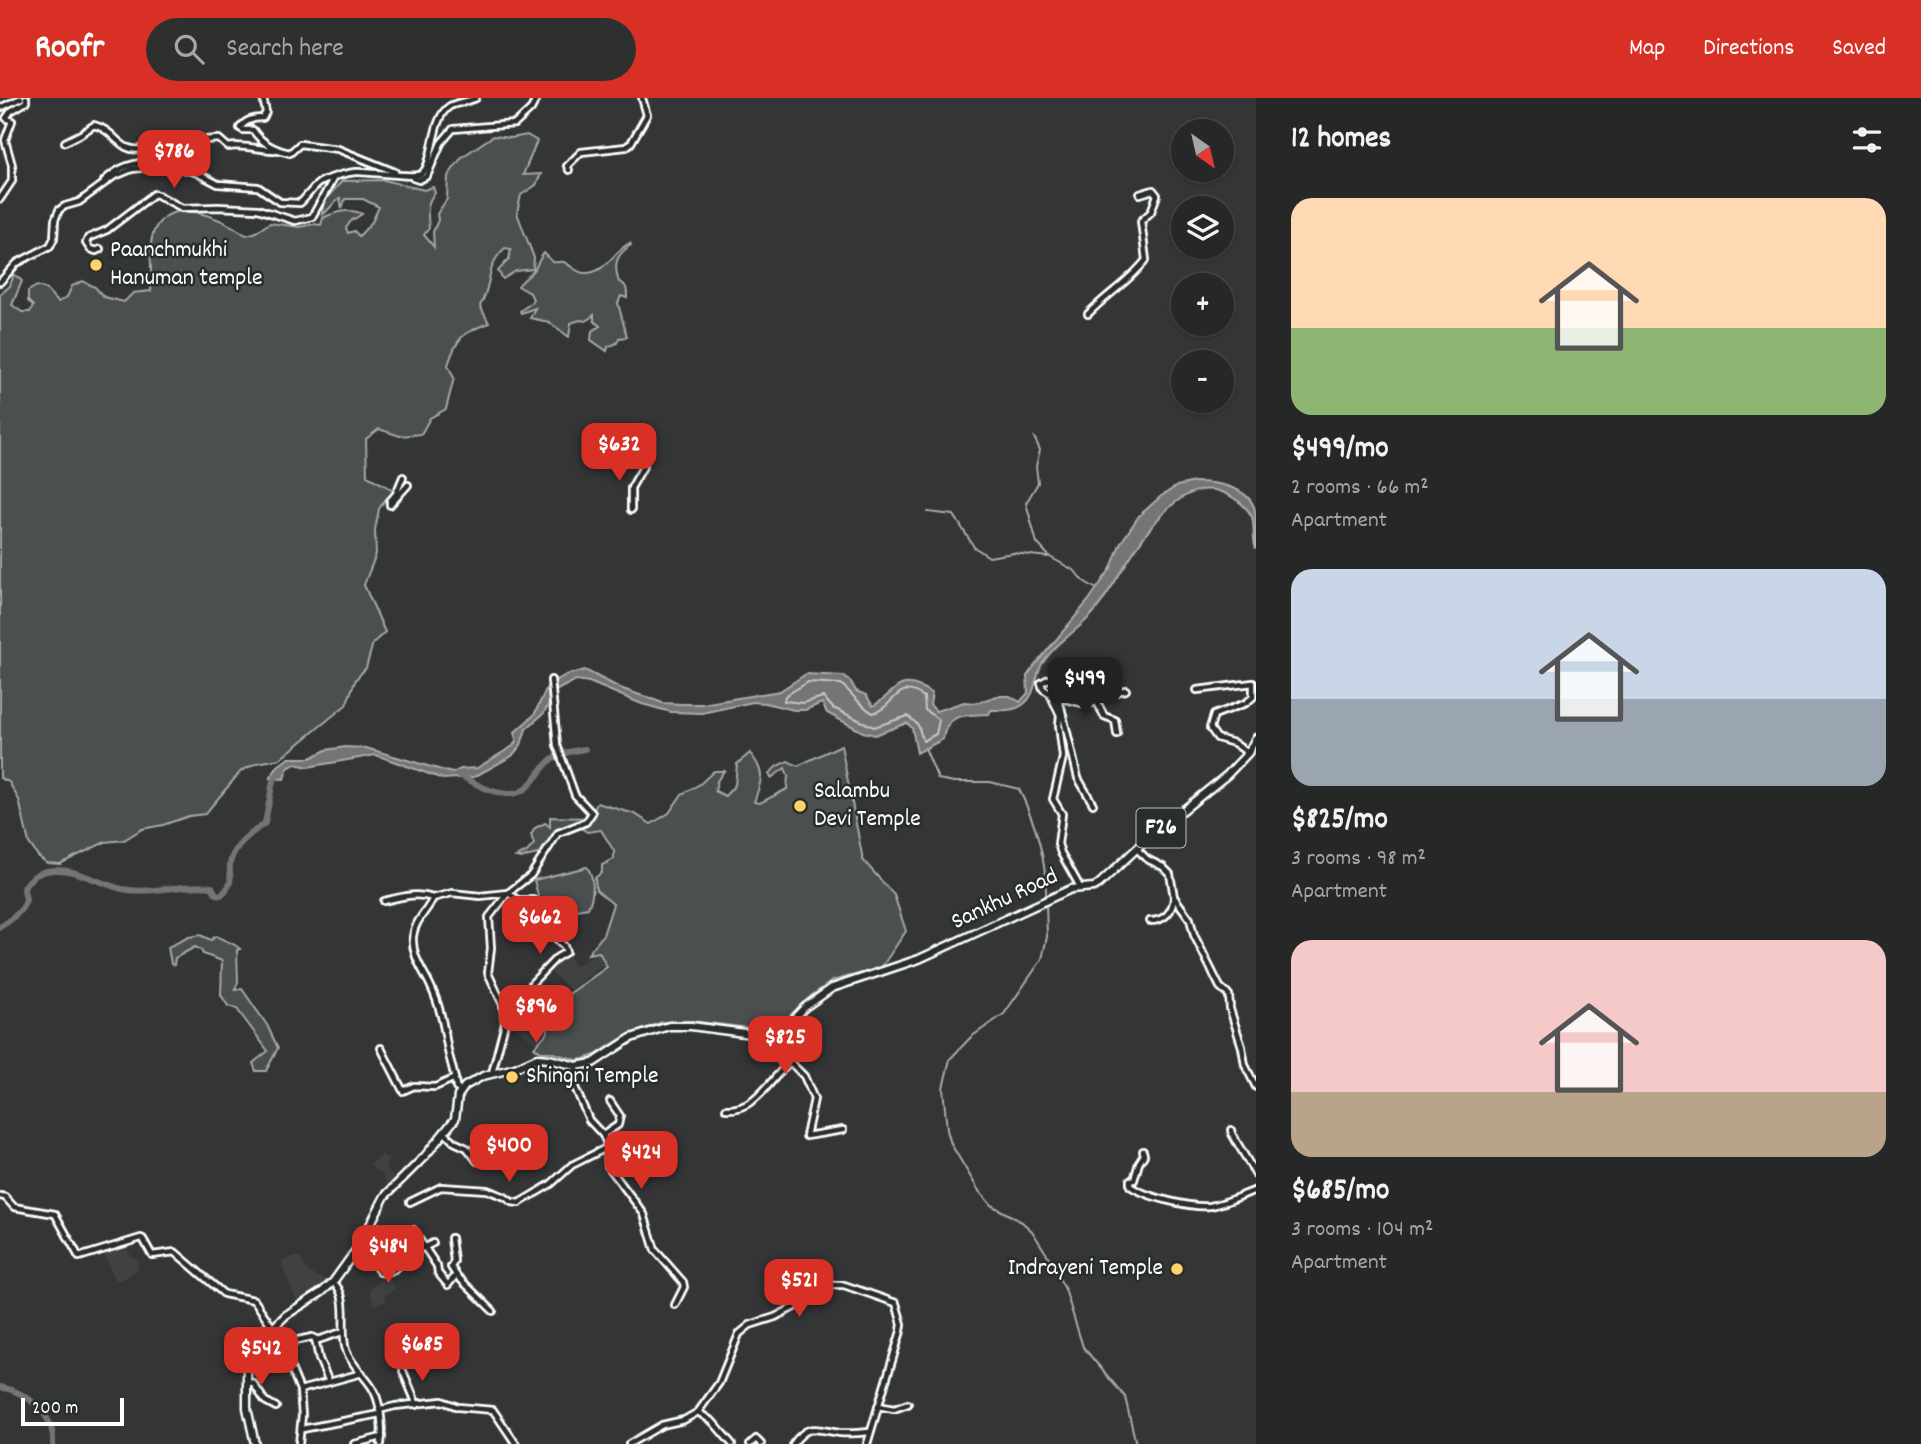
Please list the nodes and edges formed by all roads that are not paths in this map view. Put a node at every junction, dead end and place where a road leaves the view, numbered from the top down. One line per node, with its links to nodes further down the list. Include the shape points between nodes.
1 (21, 98): 7 (street)
2 (26, 98): 17 (street, via 6,118 12,121 5,140 12,181)
3 (263, 98): 10 (street, via 263,118 240,128 253,130)
4 (476, 98): 13 (street, via 443,112 426,168)
5 (537, 98): 13 (street, via 515,124 453,129 427,176 419,180)
6 (642, 98): 11 (street, via 647,115 631,143 580,152 567,166)
7 (0, 108)
8 (65, 142): 9 (street, via 94,125 135,150 162,146)
9 (195, 150): 10 (street, via 205,140 219,139 228,147); 15 (street, via 131,163)
10 (275, 150): 12 (street, via 290,153 300,144 338,149)
11 (569, 170)
12 (399, 174): 13 (street); 14 (street, via 354,172)
13 (410, 176)
14 (333, 178): 15 (street, via 318,184 300,203 280,202 258,187 218,184 169,165 132,169); 18 (street, via 312,217 295,221 258,209 182,208 154,194 107,230 88,238 89,249)
15 (97, 190): 19 (street, via 59,210 50,246 17,263)
16 (1140, 194): 20 (street, via 1153,190 1157,195 1152,212 1141,221 1146,260)
17 (0, 199)
18 (100, 249)
19 (0, 282)
20 (1088, 314)
21 (644, 465): 24 (street, via 631,488)
22 (403, 477): 23 (street, via 390,505)
23 (408, 485)
24 (631, 510)
25 (551, 680): 35 (street, via 559,751 575,795 592,815 558,834 531,875)
26 (1126, 690): 28 (street, via 1109,692 1083,678 1062,682 1048,678 1041,685)
27 (1197, 690): 31 (street, via 1253,683 1253,697 1214,715 1210,728 1217,738)
28 (1053, 696): 29 (street, via 1084,704 1097,702 1104,716 1115,720); 32 (street, via 1064,714 1078,778); 34 (street, via 1060,715 1063,757 1053,795 1062,814 1059,844)
29 (1117, 734)
30 (1256, 738): 31 (main road, Sankhu Road / F26)
31 (1248, 753): 33 (main road, Sankhu Road / F26)
32 (1093, 804)
33 (1137, 849): 34 (main road, Sankhu Road / F26, via 1100,884); 36 (street, via 1168,871)
34 (1080, 887): 41 (main road, Sankhu Road / F26, via 895,969 842,983 820,994)
35 (508, 893): 37 (street, via 453,893); 40 (street, via 518,900 533,900 542,925 566,952); 45 (street, via 489,920 488,973 503,1005 505,1023)
36 (1174, 897): 39 (street, via 1172,909 1160,921); 47 (street, via 1190,919 1220,987 1229,995 1245,1065)
37 (433, 898): 38 (street, via 411,895); 46 (street, via 419,916 413,937 417,962 444,1024)
38 (384, 901)
39 (1150, 921)
40 (532, 983)
41 (776, 1034): 43 (street); 44 (main road, via 669,1026 631,1038 593,1063)
42 (381, 1048): 46 (street, via 403,1091 414,1086 435,1087)
43 (789, 1063): 50 (street, via 765,1091); 51 (street, via 804,1076 814,1099 806,1136)
44 (576, 1066): 45 (main road, via 537,1058); 54 (street, via 574,1085 589,1120)
45 (492, 1073): 48 (main road)
46 (455, 1078): 48 (street)
47 (1256, 1087)
48 (461, 1091): 53 (main road, via 456,1117)
49 (610, 1101): 54 (street, via 620,1116 618,1125)
50 (726, 1109)
51 (843, 1130)
52 (1231, 1130): 58 (street)
53 (444, 1132): 57 (street, via 477,1161 494,1162); 65 (main road, via 385,1196)
54 (603, 1135): 55 (street)
55 (607, 1148): 61 (street, via 572,1165 519,1203 487,1190 441,1187); 69 (street, via 608,1167 644,1214 655,1250 683,1282)
56 (1143, 1150): 59 (street, via 1130,1180 1135,1190 1206,1207)
57 (508, 1153)
58 (1256, 1175)
59 (1256, 1190)
60 (0, 1196): 71 (street, via 14,1207 55,1214 79,1257 141,1238 152,1255 175,1252 224,1294 254,1300)
61 (410, 1202)
62 (413, 1230): 66 (street)
63 (451, 1238): 67 (street, via 451,1267)
64 (433, 1243): 66 (street)
65 (359, 1246): 66 (street, via 383,1273); 68 (main road)
66 (426, 1248): 67 (street, via 448,1285)
67 (456, 1275): 70 (street)
68 (333, 1282): 71 (main road); 72 (street, via 343,1301)
69 (675, 1306)
70 (493, 1311)
71 (272, 1330): 74 (street); 77 (main road, via 247,1366)
72 (342, 1332): 73 (street); 76 (street, via 346,1352)
73 (315, 1339): 74 (street); 78 (street)
74 (281, 1344): 79 (street)
75 (403, 1371): 81 (street)
76 (362, 1373): 78 (street); 84 (street, via 373,1389)
77 (247, 1382): 83 (street); 89 (main road)
78 (329, 1382): 79 (street)
79 (300, 1390): 86 (street)
80 (908, 1404): 82 (street, via 894,1409)
81 (417, 1405): 84 (street); 93 (street, via 442,1401 493,1410)
82 (878, 1406): 85 (street, via 902,1324 896,1303 838,1284 742,1331 719,1383); 87 (street)
83 (276, 1407)
84 (379, 1412): 86 (street); 88 (street)
85 (698, 1412): 94 (street, via 662,1424); 95 (street)
86 (302, 1429): 90 (street)
87 (870, 1432): 98 (street, via 810,1429); 99 (street)
88 (382, 1437): 91 (street); 92 (street)
89 (255, 1444)
90 (299, 1444)
91 (354, 1444)
92 (382, 1444)
93 (516, 1444)
94 (629, 1444)
95 (732, 1444)
96 (750, 1444): 97 (street, via 756,1440)
97 (761, 1444)
98 (793, 1444)
99 (867, 1444)

